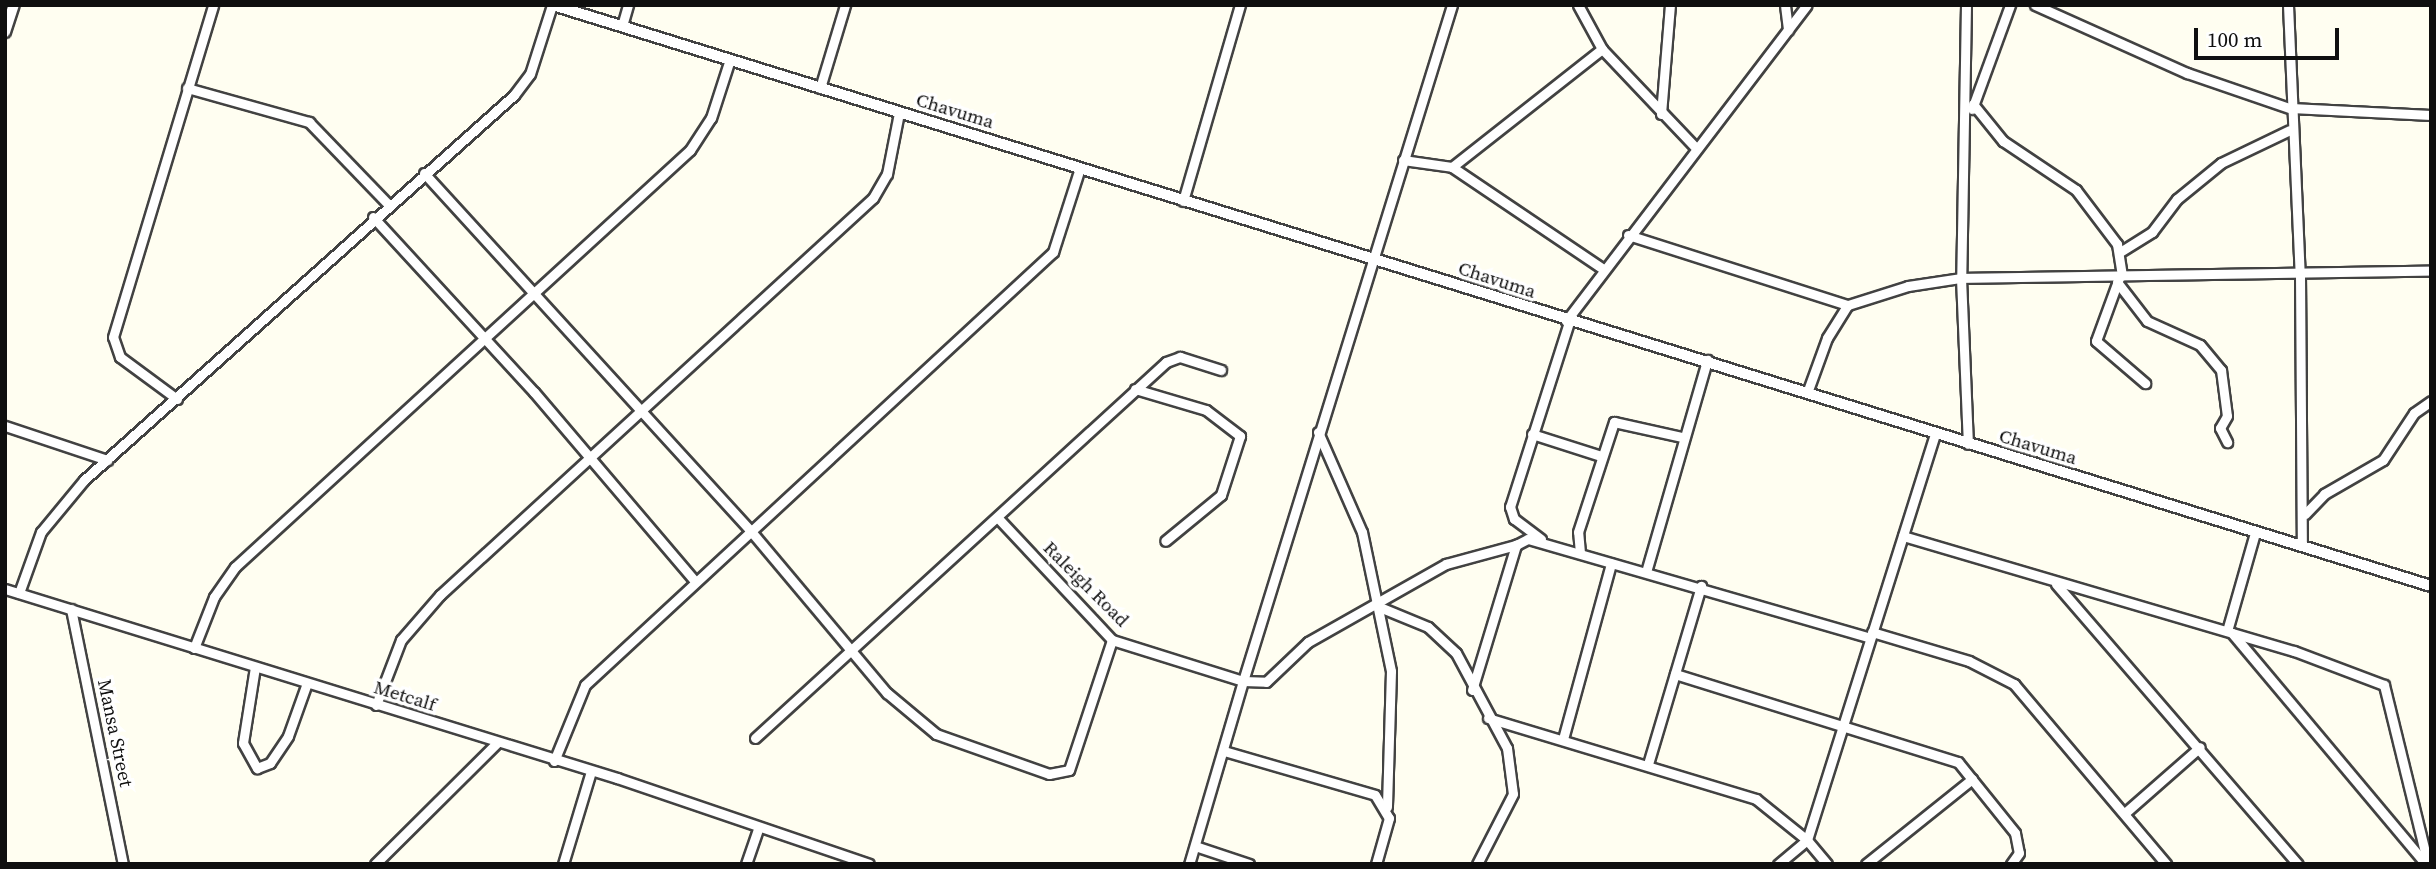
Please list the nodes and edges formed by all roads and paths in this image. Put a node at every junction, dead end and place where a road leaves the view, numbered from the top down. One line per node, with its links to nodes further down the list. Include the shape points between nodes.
1 (14, 5): 18 (street)
2 (213, 5): 21 (street)
3 (552, 5): 16 (street, Chavuma); 34 (street, via 530,74 514,95)
4 (628, 5): 16 (street)
5 (845, 5): 22 (street)
6 (1240, 5): 35 (street)
7 (1452, 5): 31 (street)
8 (1578, 5): 19 (street)
9 (1670, 5): 26 (street)
10 (1785, 5): 17 (street)
11 (1807, 5): 17 (street)
12 (1966, 5): 28 (street)
13 (2010, 5): 23 (street)
14 (2035, 5): 24 (street, via 2188,73)
15 (2288, 5): 24 (street)
16 (622, 26): 20 (street, Chavuma)
17 (1788, 30): 30 (street)
18 (5, 32)
19 (1602, 49): 26 (street); 32 (street)
20 (730, 59): 22 (street, Chavuma); 46 (street, via 710,118 690,150)
21 (187, 88): 36 (street, via 309,122); 55 (street, via 113,337 120,357)
22 (820, 88): 25 (street, Chavuma)
23 (1973, 104): 28 (street); 39 (street, via 2003,141 2076,190)
24 (2290, 108): 27 (street); 29 (street)
25 (900, 113): 33 (street, Chavuma); 57 (street, via 887,174 873,198)
26 (1661, 114): 30 (street)
27 (2431, 115)
28 (1968, 120): 44 (street)
29 (2290, 130): 39 (street, via 2221,163 2177,199 2152,232); 43 (street)
30 (1695, 147): 38 (street)
31 (1403, 160): 32 (street); 40 (street)
32 (1452, 167): 41 (street)
33 (1080, 168): 35 (street, Chavuma); 70 (street, via 1053,252)
34 (424, 173): 36 (street); 46 (street)
35 (1183, 201): 40 (street, Chavuma)
36 (388, 204): 37 (street)
37 (373, 217): 49 (street); 55 (street)
38 (1628, 235): 41 (street); 47 (street)
39 (2120, 252): 45 (street)
40 (1371, 259): 48 (street, Chavuma); 59 (street)
41 (1602, 268): 48 (street)
42 (2431, 271): 43 (street)
43 (2300, 275): 45 (street); 68 (street)
44 (1961, 278): 45 (street); 47 (street, via 1878,292); 64 (street)
45 (2119, 278): 52 (street, via 2095,341); 63 (street, via 2147,321 2200,345 2221,370 2227,416 2220,428)
46 (537, 294): 49 (street); 57 (street)
47 (1849, 305): 54 (street, via 1827,338)
48 (1568, 321): 50 (street, Chavuma); 60 (street)
49 (480, 339): 65 (street); 91 (street, via 235,567 214,597)
50 (1707, 360): 54 (street, Chavuma); 62 (street)
51 (1221, 370): 53 (street, via 1172,358)
52 (2145, 383)
53 (1135, 389): 69 (street); 74 (street, via 1206,410 1240,436 1221,495)
54 (1807, 393): 61 (street, Chavuma)
55 (177, 399): 67 (street)
56 (2431, 401): 68 (street, via 2414,413 2383,460 2324,494)
57 (639, 410): 65 (street); 70 (street)
58 (5, 426): 67 (street)
59 (1318, 432): 86 (street, via 1362,531); 95 (street)
60 (1532, 434): 66 (street); 73 (street, via 1510,507 1514,519)
61 (1935, 434): 64 (street, Chavuma); 72 (street)
62 (1682, 437): 66 (street, via 1614,422); 79 (street)
63 (2227, 442)
64 (1968, 444): 71 (street, Chavuma)
65 (590, 456): 80 (street); 98 (street, via 413,624 390,663)
66 (1601, 456): 77 (street, via 1578,532)
67 (107, 460): 85 (street, via 49,519)
68 (2305, 514): 76 (street)
69 (998, 518): 90 (street, Raleigh Road); 92 (street)
70 (750, 530): 80 (street); 92 (street)
71 (2255, 533): 76 (street, Chavuma); 88 (street)
72 (1903, 536): 81 (street); 89 (street)
73 (1542, 540): 75 (street); 77 (street)
74 (1165, 541)
75 (1516, 545): 86 (street, via 1446,564); 97 (street)
76 (2302, 546): 83 (street, Chavuma)
77 (1580, 553): 78 (street)
78 (1611, 563): 79 (street); 102 (street)
79 (1646, 572): 82 (street)
80 (694, 580): 106 (street, via 585,685)
81 (2055, 583): 88 (street); 104 (street)
82 (1701, 586): 89 (street); 94 (street)
83 (2431, 586)
84 (5, 589): 85 (street, Metcalf)
85 (19, 593): 87 (street, Metcalf)
86 (1377, 606): 95 (street, via 1308,642 1266,682); 97 (street, via 1428,627 1456,653); 110 (street, via 1391,671)
87 (71, 610): 91 (street, Metcalf); 116 (street, Mansa Street)
88 (2230, 632): 132 (street); 132 (street, via 2384,685)
89 (1871, 635): 100 (street); 111 (street, via 1969,661 2014,684)
90 (1112, 640): 92 (street, via 1076,762 1049,774 936,734 887,693); 95 (street, Raleigh Road)
91 (194, 648): 93 (street, Metcalf)
92 (852, 651): 101 (street)
93 (255, 667): 96 (street, Metcalf); 96 (street, via 243,743 257,768 270,763 284,743)
94 (1675, 674): 100 (street); 107 (street)
95 (1243, 681): 105 (street)
96 (307, 683): 98 (street, Metcalf)
97 (1472, 690): 99 (street)
98 (376, 705): 103 (street, Metcalf)
99 (1488, 718): 102 (street); 124 (street, via 1507,748 1513,794)
100 (1847, 724): 109 (street, via 1940,752); 113 (street)
101 (755, 738)
102 (1563, 739): 107 (street)
103 (497, 743): 106 (street, Metcalf); 117 (street)
104 (2200, 747): 111 (street); 131 (street)
105 (1224, 751): 110 (street, via 1375,794); 114 (street)
106 (554, 761): 108 (street, Metcalf)
107 (1648, 764): 113 (street, via 1756,799)
108 (591, 771): 112 (street, Metcalf); 118 (street)
109 (1972, 779): 115 (street, via 2015,833); 127 (street)
110 (1387, 807): 123 (street)
111 (2126, 812): 130 (street)
112 (758, 829): 119 (street); 120 (street, Metcalf)
113 (1807, 839): 125 (street); 126 (street)
114 (1195, 846): 121 (street); 122 (street)
115 (2020, 853): 128 (street); 129 (street)
116 (124, 864)
117 (376, 864)
118 (563, 864)
119 (746, 864)
120 (869, 864)
121 (1189, 864)
122 (1249, 864)
123 (1376, 864)
124 (1478, 864)
125 (1778, 864)
126 (1827, 864)
127 (1866, 864)
128 (2011, 864)
129 (2020, 864)
130 (2166, 864)
131 (2298, 864)
132 (2427, 864)

